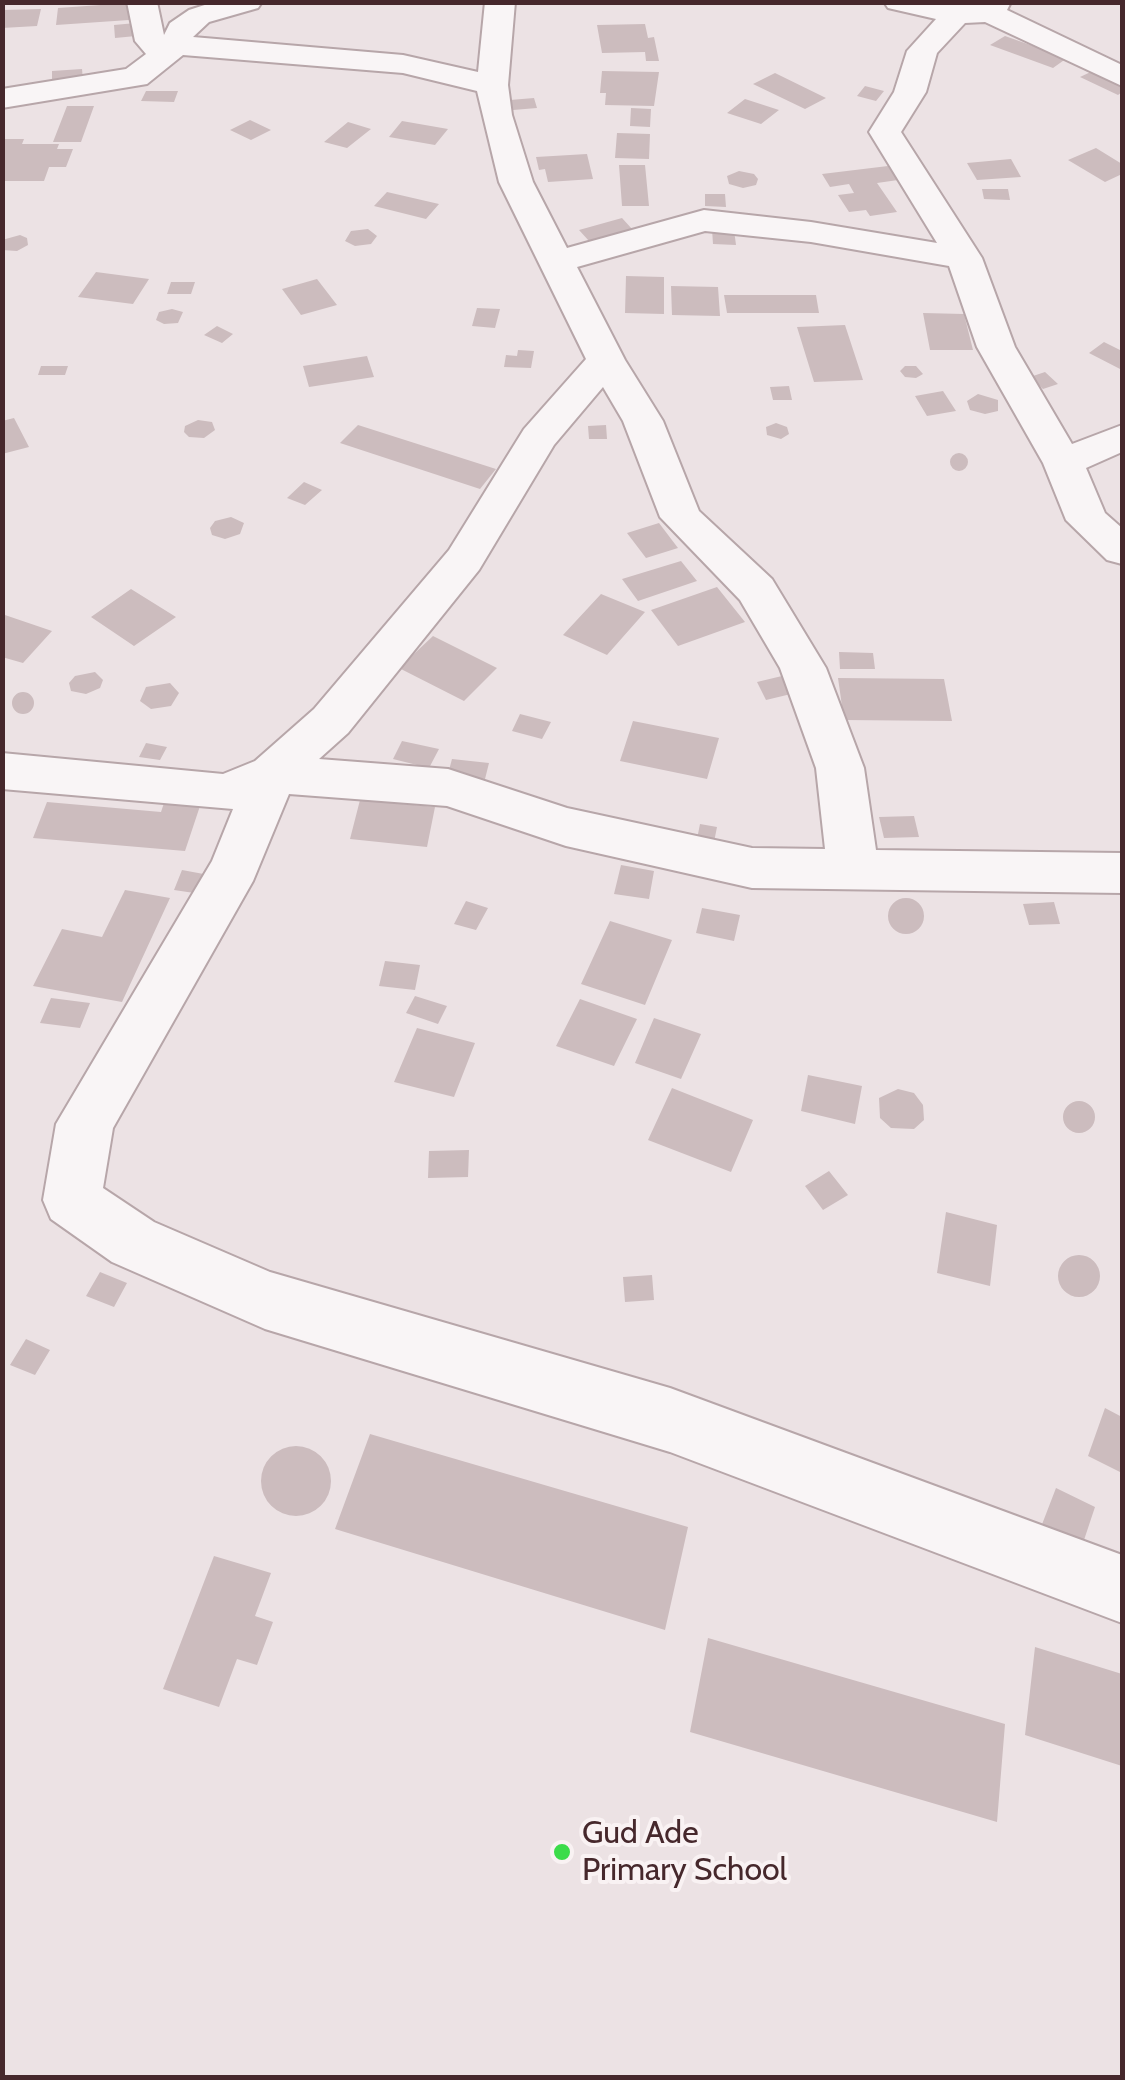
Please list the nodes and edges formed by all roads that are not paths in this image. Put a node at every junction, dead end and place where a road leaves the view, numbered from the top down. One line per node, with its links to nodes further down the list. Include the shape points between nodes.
1 (142, 2): 6 (street, via 150,41)
2 (248, 2): 6 (street, via 199,16)
3 (500, 2): 8 (street)
4 (898, 2): 5 (street)
5 (982, 10): 7 (street); 10 (street, via 922,51 910,92 885,132)
6 (171, 50): 8 (street, via 404,64); 9 (street, via 136,77)
7 (1122, 77)
8 (492, 84): 11 (street, via 516,182)
9 (2, 99)
10 (964, 258): 11 (street, via 704,220); 14 (street, via 996,347)
11 (557, 262): 12 (street)
12 (606, 360): 17 (street, via 538,438 464,560 331,721); 18 (street, via 643,421 681,516 756,590 804,668 840,768)
13 (1122, 436): 14 (street)
14 (1063, 463): 15 (street, via 1087,520)
15 (1122, 550)
16 (2, 771): 17 (street, via 226,792)
17 (272, 774): 18 (street, via 448,788 566,827 752,868); 20 (street, via 235,867 85,1124 72,1200 132,1242 266,1300 670,1420)
18 (853, 869): 19 (street)
19 (1122, 873)
20 (1122, 1588)

